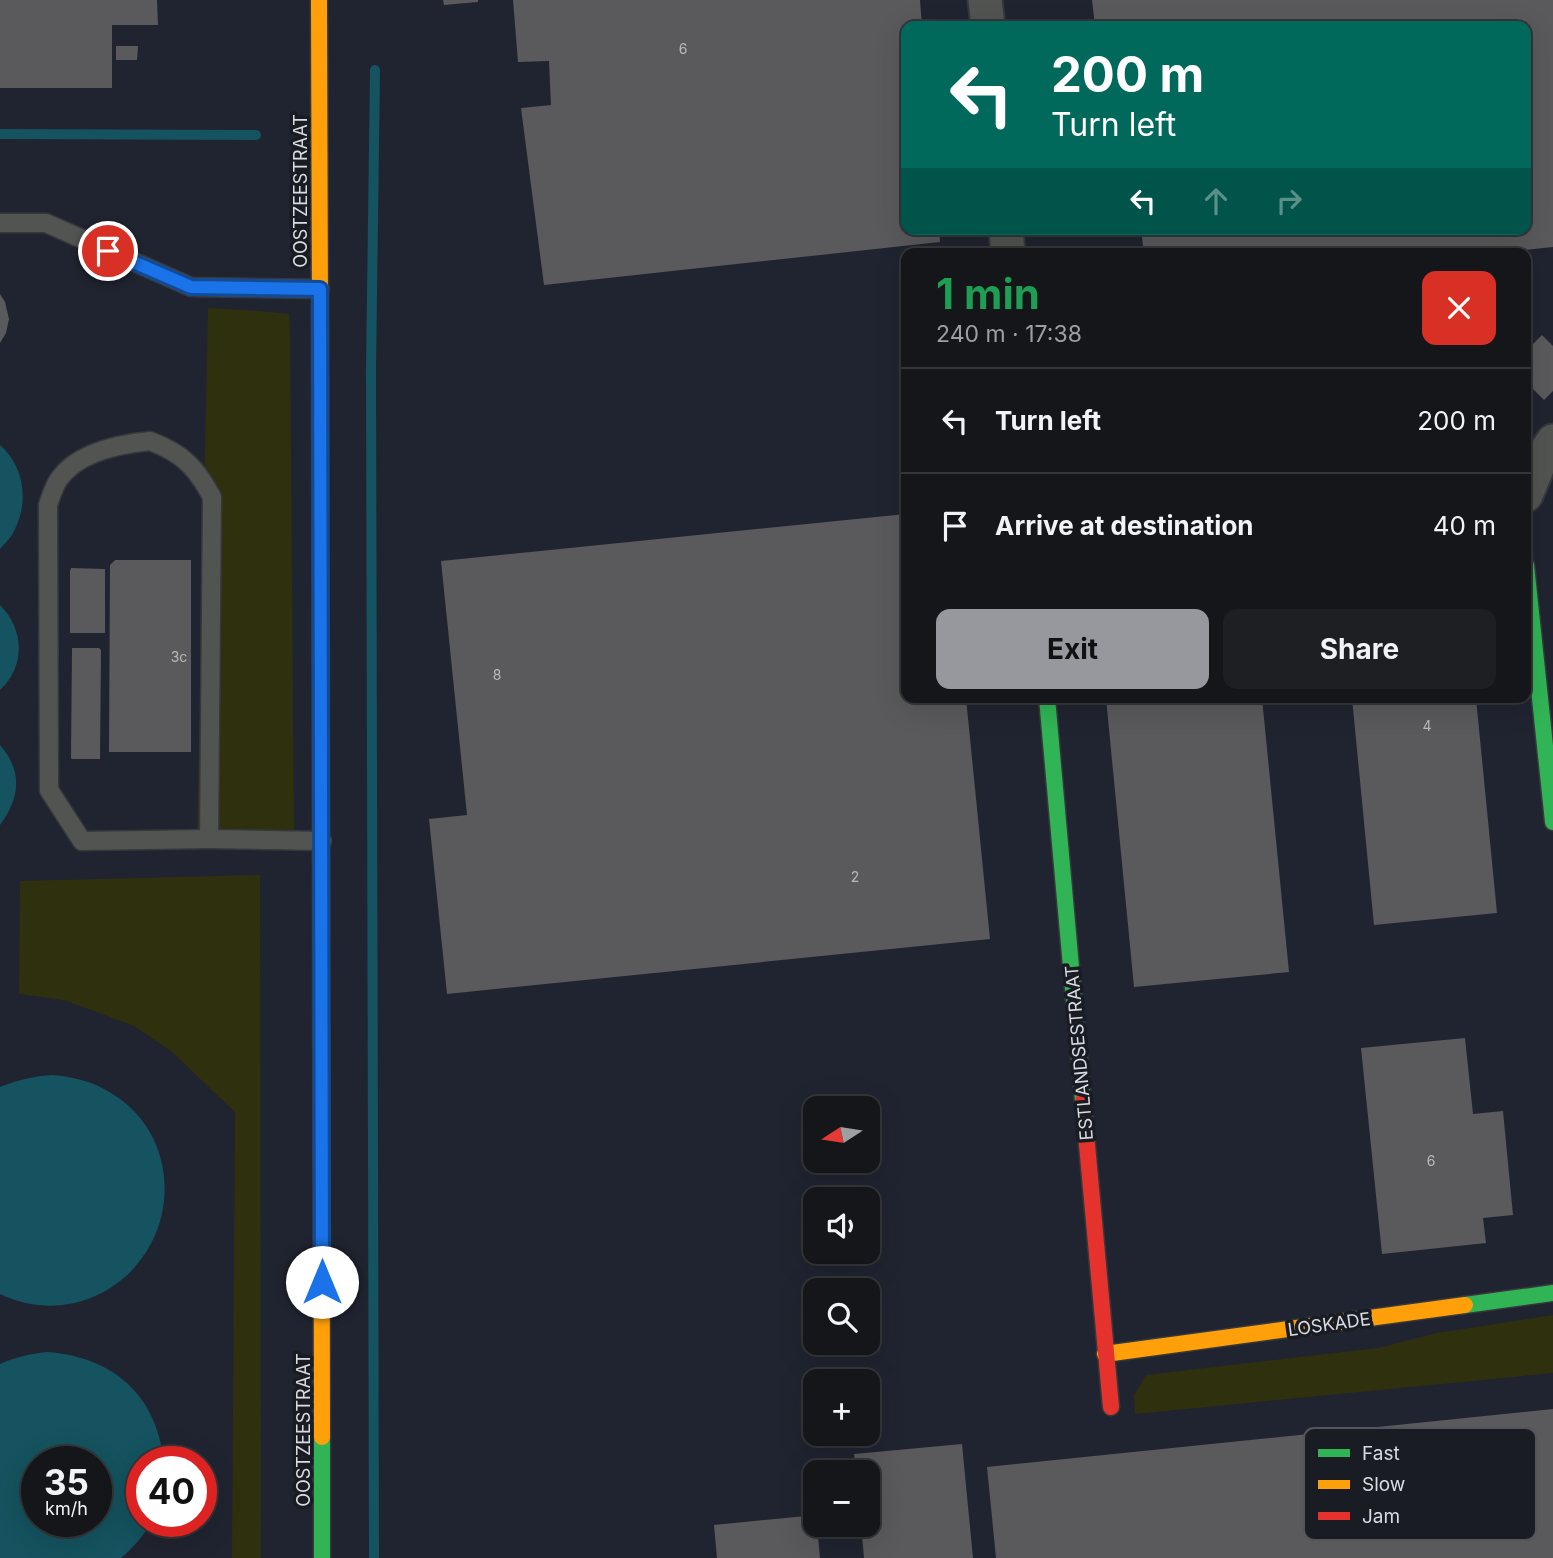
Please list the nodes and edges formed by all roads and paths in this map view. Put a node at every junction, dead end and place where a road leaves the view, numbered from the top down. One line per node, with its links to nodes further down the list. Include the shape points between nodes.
1 (319, 0): 5 (street, OOSTZEESTRAAT)
2 (985, 0): 3 (street)
3 (987, 21)
4 (0, 223): 5 (lane, via 46,223 191,287)
5 (320, 289): 12 (street, OOSTZEESTRAAT)
6 (1553, 441): 7 (street)
7 (1531, 483)
8 (1531, 613): 10 (street)
9 (1047, 703): 14 (street, ESTLANDSESTRAAT)
10 (1553, 822)
11 (209, 839): 11 (lane, via 212,497 202,478 177,454 150,441 129,443 78,462 58,480 48,505 49,790 82,841); 12 (lane)
12 (322, 841): 16 (street, OOSTZEESTRAAT)
13 (1553, 1293): 14 (street, LOSKADE)
14 (1105, 1354): 15 (street, ESTLANDSESTRAAT)
15 (1111, 1408)
16 (322, 1558)

